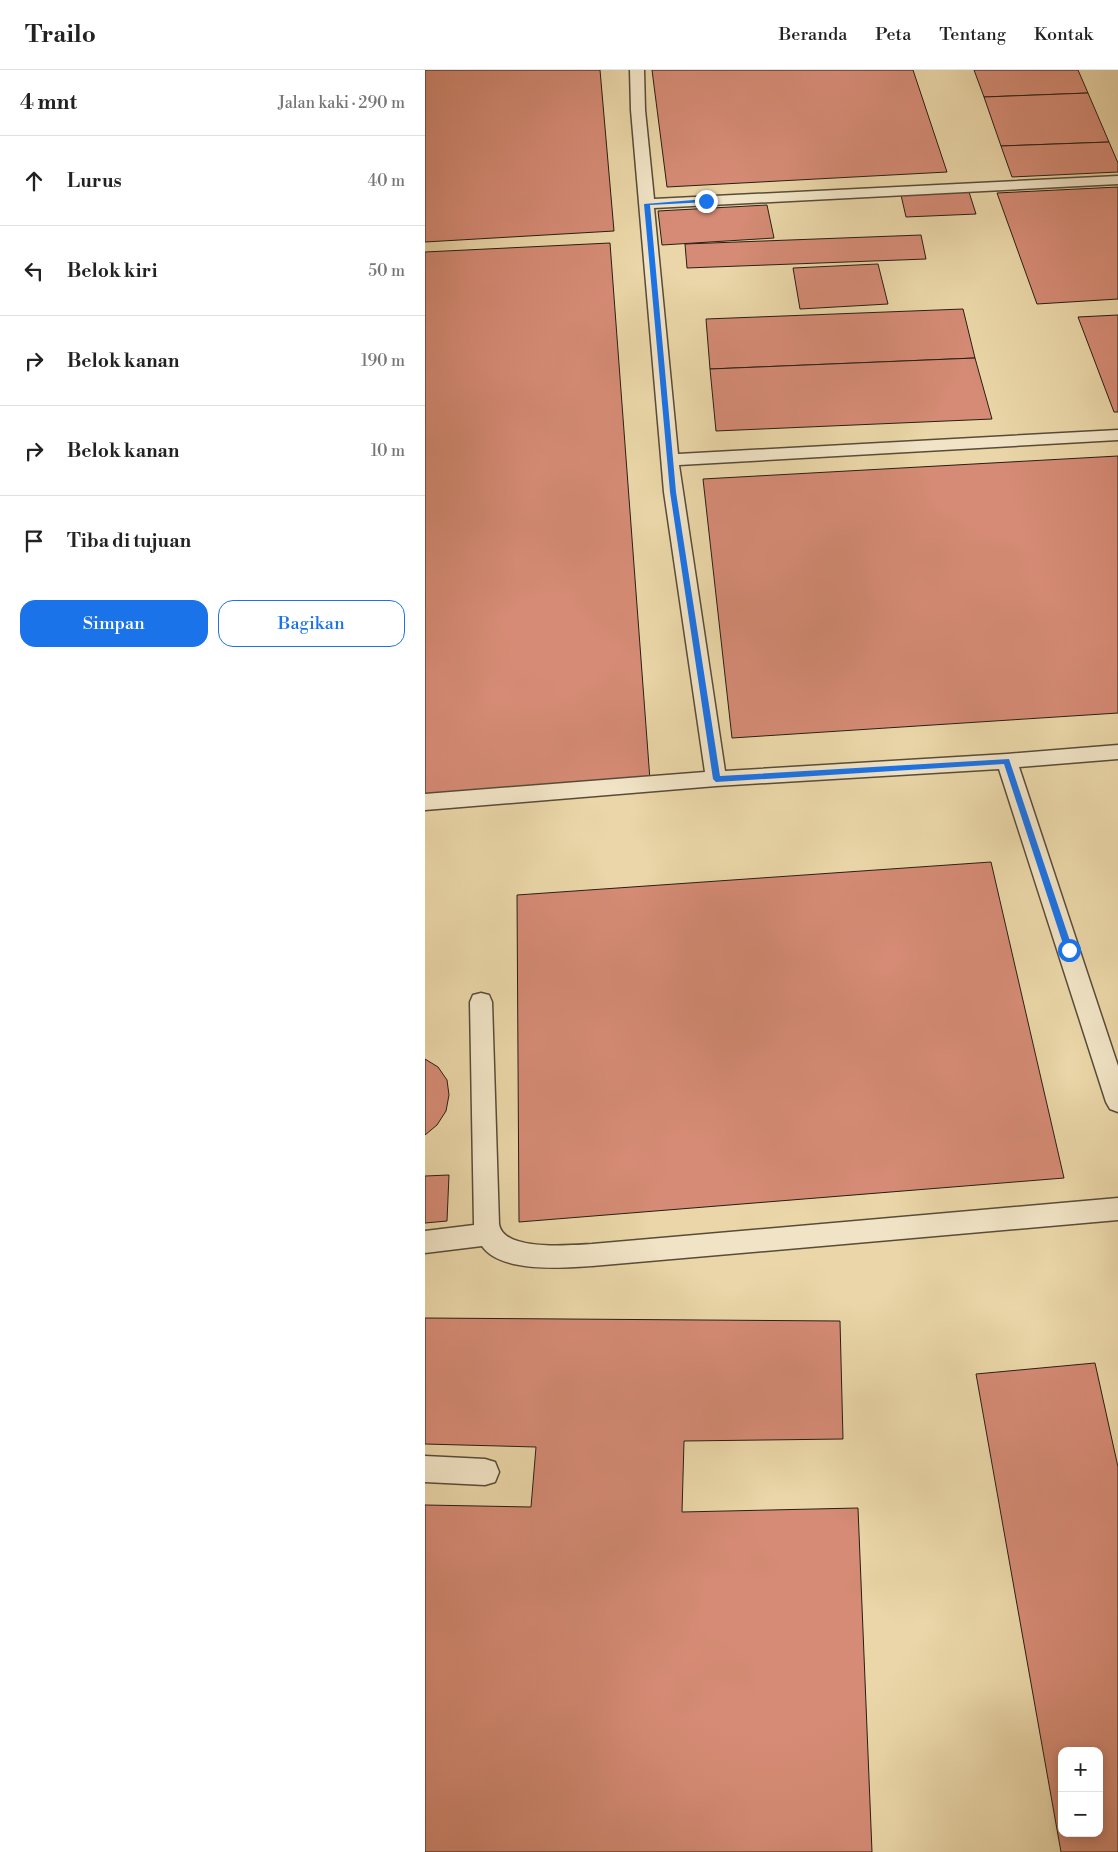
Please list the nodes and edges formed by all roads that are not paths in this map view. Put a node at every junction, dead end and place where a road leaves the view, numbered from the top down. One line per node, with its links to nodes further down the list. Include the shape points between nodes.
1 (637, 70): 3 (lane)
2 (1118, 180): 3 (lane)
3 (647, 204): 5 (lane)
4 (1118, 435): 5 (lane)
5 (670, 460): 8 (lane)
6 (1118, 752): 7 (lane)
7 (1007, 761): 8 (lane); 11 (lane)
8 (716, 779): 9 (lane)
9 (425, 802)
10 (481, 1002): 13 (lane)
11 (1118, 1102)
12 (1118, 1209): 13 (lane, via 559,1256 503,1249)
13 (488, 1234): 14 (lane)
14 (425, 1242)
15 (425, 1469): 16 (lane)
16 (485, 1472)

